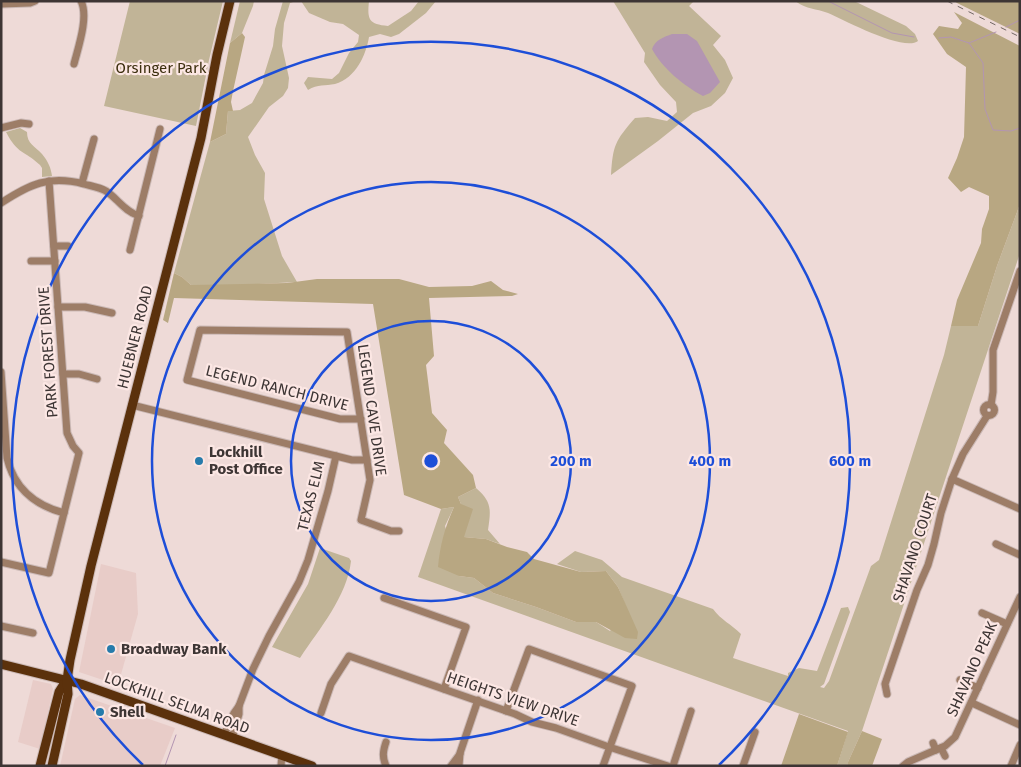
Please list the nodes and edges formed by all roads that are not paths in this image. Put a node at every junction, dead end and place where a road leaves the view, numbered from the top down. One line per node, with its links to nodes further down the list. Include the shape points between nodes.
1 (35, 1): 4 (street, via 30,4)
2 (81, 1): 5 (street, via 84,16)
3 (230, 1): 26 (main road, HUEBNER ROAD, via 200,138)
4 (1, 4)
5 (74, 64)
6 (29, 124): 7 (street)
7 (1, 128)
8 (160, 129): 13 (street)
9 (94, 139): 11 (street)
10 (49, 181): 11 (street); 12 (street, via 27,186); 14 (street, PARK FOREST DRIVE)
11 (82, 183): 13 (street, via 105,190 123,208)
12 (1, 203)
13 (139, 216): 16 (street)
14 (54, 246): 15 (street); 18 (street, PARK FOREST DRIVE)
15 (68, 246)
16 (130, 250)
17 (31, 261): 18 (street)
18 (55, 261): 20 (street, PARK FOREST DRIVE)
19 (1020, 271): 30 (street, SHAVANO COURT, via 993,350 991,405 984,409 987,416 963,454)
20 (58, 308): 21 (street, via 85,307); 23 (street, PARK FOREST DRIVE)
21 (112, 313)
22 (1, 372): 32 (street, via 7,458 11,471 32,499)
23 (63, 374): 24 (street); 32 (street, PARK FOREST DRIVE, via 67,433 79,453)
24 (97, 379)
25 (187, 380): 27 (street, LEGEND RANCH DRIVE, via 340,419); 27 (street, LEGEND CAVE DRIVE, via 200,330 347,332)
26 (132, 405): 28 (street, TEXAS ELM); 44 (main road, HUEBNER ROAD, via 91,566)
27 (361, 419): 29 (street, LEGEND CAVE DRIVE)
28 (336, 456): 29 (street); 56 (street, TEXAS ELM, via 308,560 253,669)
29 (367, 460): 33 (street, LEGEND CAVE DRIVE, via 370,480 361,520)
30 (952, 479): 31 (street); 48 (street, SHAVANO COURT, via 928,565 886,684)
31 (1019, 508)
32 (64, 514): 36 (street, via 49,573)
33 (399, 531)
34 (996, 544): 35 (street)
35 (1020, 555)
36 (1, 562)
37 (1020, 596): 40 (street, SHAVANO PEAK)
38 (384, 598): 47 (street, via 466,627)
39 (982, 613): 40 (street)
40 (1007, 624): 46 (street, SHAVANO PEAK)
41 (1, 626): 42 (street)
42 (33, 633)
43 (1, 664): 44 (main road, LOCKHILL SELMA ROAD)
44 (67, 680): 56 (main road, LOCKHILL SELMA ROAD); 65 (main road, HUEBNER ROAD, via 60,692); 66 (main road, HUEBNER ROAD, via 68,694)
45 (960, 680): 46 (street)
46 (978, 688): 50 (street, SHAVANO PEAK)
47 (444, 689): 49 (street, HEIGHTS VIEW DRIVE); 53 (street, HEIGHTS VIEW DRIVE, via 349,656 331,684)
48 (887, 694)
49 (478, 700): 51 (street, HEIGHTS VIEW DRIVE); 61 (street)
50 (972, 703): 54 (street); 60 (street, SHAVANO PEAK, via 955,737)
51 (506, 710): 59 (street, HEIGHTS VIEW DRIVE, via 532,722); 59 (street, via 529,649 632,686)
52 (691, 711): 74 (street)
53 (321, 713)
54 (1020, 725)
55 (755, 732): 75 (street)
56 (228, 736): 62 (main road, LOCKHILL SELMA ROAD)
57 (386, 742): 69 (street, via 383,759)
58 (1020, 745): 77 (street)
59 (609, 747): 72 (street); 73 (street, HEIGHTS VIEW DRIVE)
60 (937, 747): 63 (street); 76 (street, SHAVANO PEAK)
61 (460, 754): 70 (street); 71 (street)
62 (282, 755): 64 (main road, LOCKHILL SELMA ROAD); 67 (street)
63 (945, 756)
64 (292, 763): 68 (main road, LOCKHILL SELMA ROAD)
65 (40, 766)
66 (52, 766)
67 (280, 766)
68 (312, 766)
69 (386, 766)
70 (451, 766)
71 (459, 766)
72 (603, 766)
73 (668, 766)
74 (673, 766)
75 (743, 766)
76 (903, 766)
77 (1010, 766)

